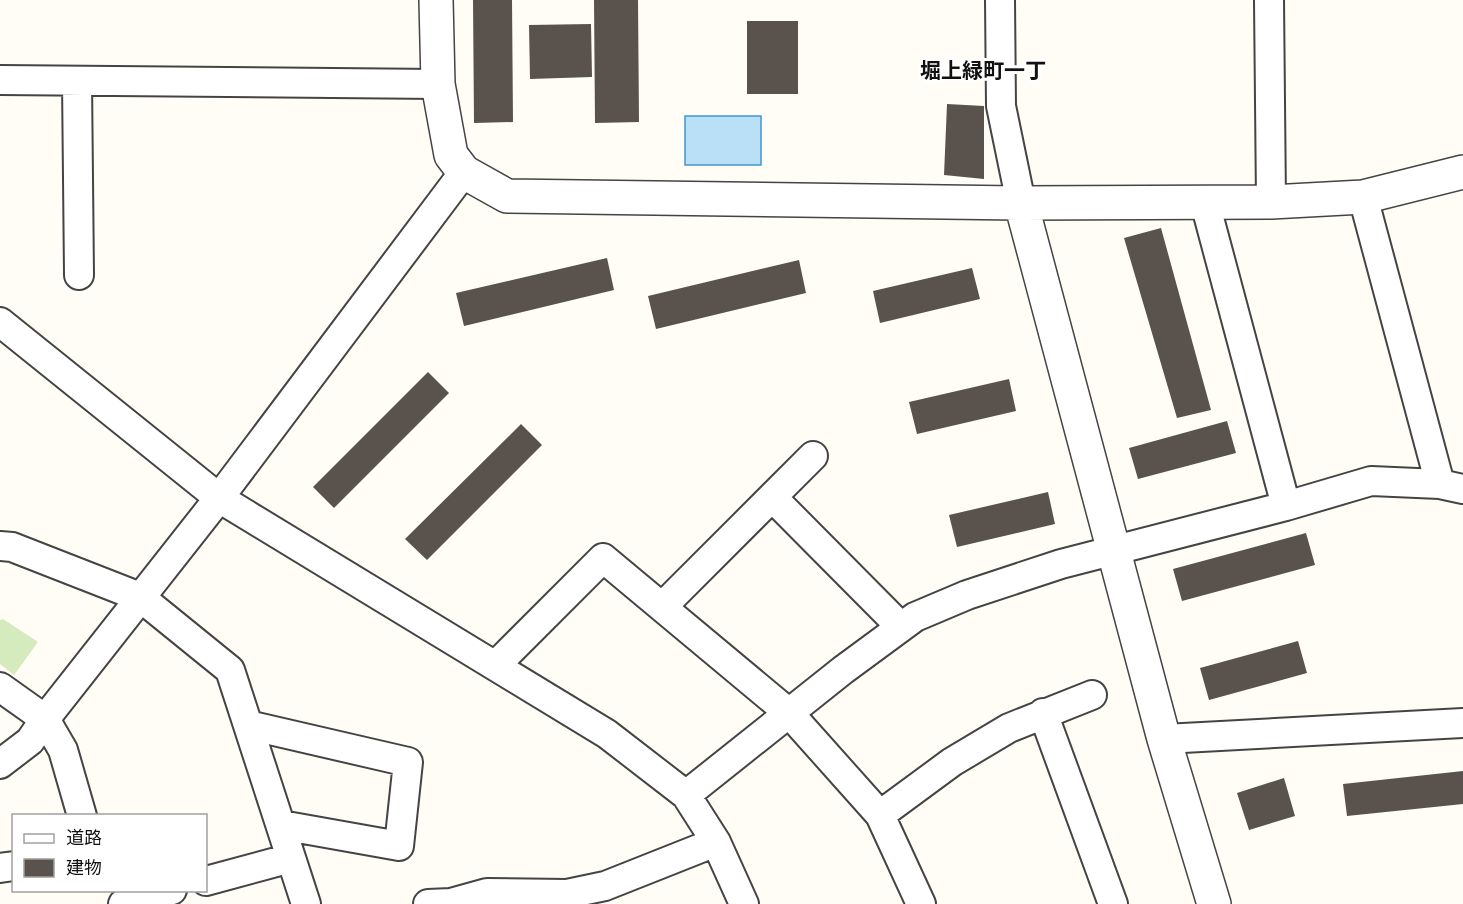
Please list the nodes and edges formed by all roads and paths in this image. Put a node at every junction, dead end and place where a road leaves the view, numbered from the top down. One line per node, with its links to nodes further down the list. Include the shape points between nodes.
1 (436, 0): 6 (street)
2 (1000, 0): 11 (street, via 1001,106)
3 (1269, 0): 10 (street)
4 (0, 80): 5 (street)
5 (77, 81): 6 (street); 13 (street)
6 (438, 84): 7 (street, via 451,155)
7 (464, 172): 11 (street, via 507,196); 18 (street)
8 (1463, 172): 9 (street)
9 (1363, 198): 10 (street); 16 (street)
10 (1271, 202): 12 (street)
11 (1021, 203): 12 (street); 21 (street)
12 (1205, 203): 19 (street)
13 (79, 275)
14 (0, 322): 18 (street)
15 (813, 456): 17 (street)
16 (1452, 486): 19 (street, via 1371,481)
17 (772, 496): 23 (street); 24 (street)
18 (219, 498): 22 (street); 25 (street)
19 (1286, 506): 21 (street)
20 (0, 546): 22 (street, via 12,547)
21 (1114, 549): 24 (street, via 967,595); 33 (street)
22 (140, 597): 30 (street); 32 (street, via 230,670)
23 (662, 607): 25 (street, via 603,558); 28 (street)
24 (901, 627): 28 (street)
25 (495, 666): 35 (street, via 607,734)
26 (0, 687): 30 (street)
27 (1092, 695): 29 (street)
28 (789, 713): 35 (street); 37 (street)
29 (1043, 713): 37 (street, via 952,762); 48 (street)
30 (45, 719): 34 (street, via 30,741); 36 (street, via 63,750)
31 (1463, 723): 33 (street)
32 (248, 724): 38 (street); 38 (street, via 408,762 399,846)
33 (1164, 739): 49 (street)
34 (0, 764)
35 (686, 795): 39 (street)
36 (81, 814)
37 (880, 815): 47 (street)
38 (281, 825): 40 (street)
39 (716, 842): 45 (street, via 605,886 567,894 487,893 451,903); 46 (street)
40 (291, 858): 41 (street); 44 (street)
41 (207, 881)
42 (168, 892): 43 (street)
43 (123, 904)
44 (306, 904)
45 (428, 904)
46 (744, 904)
47 (921, 904)
48 (1113, 904)
49 (1214, 904)

